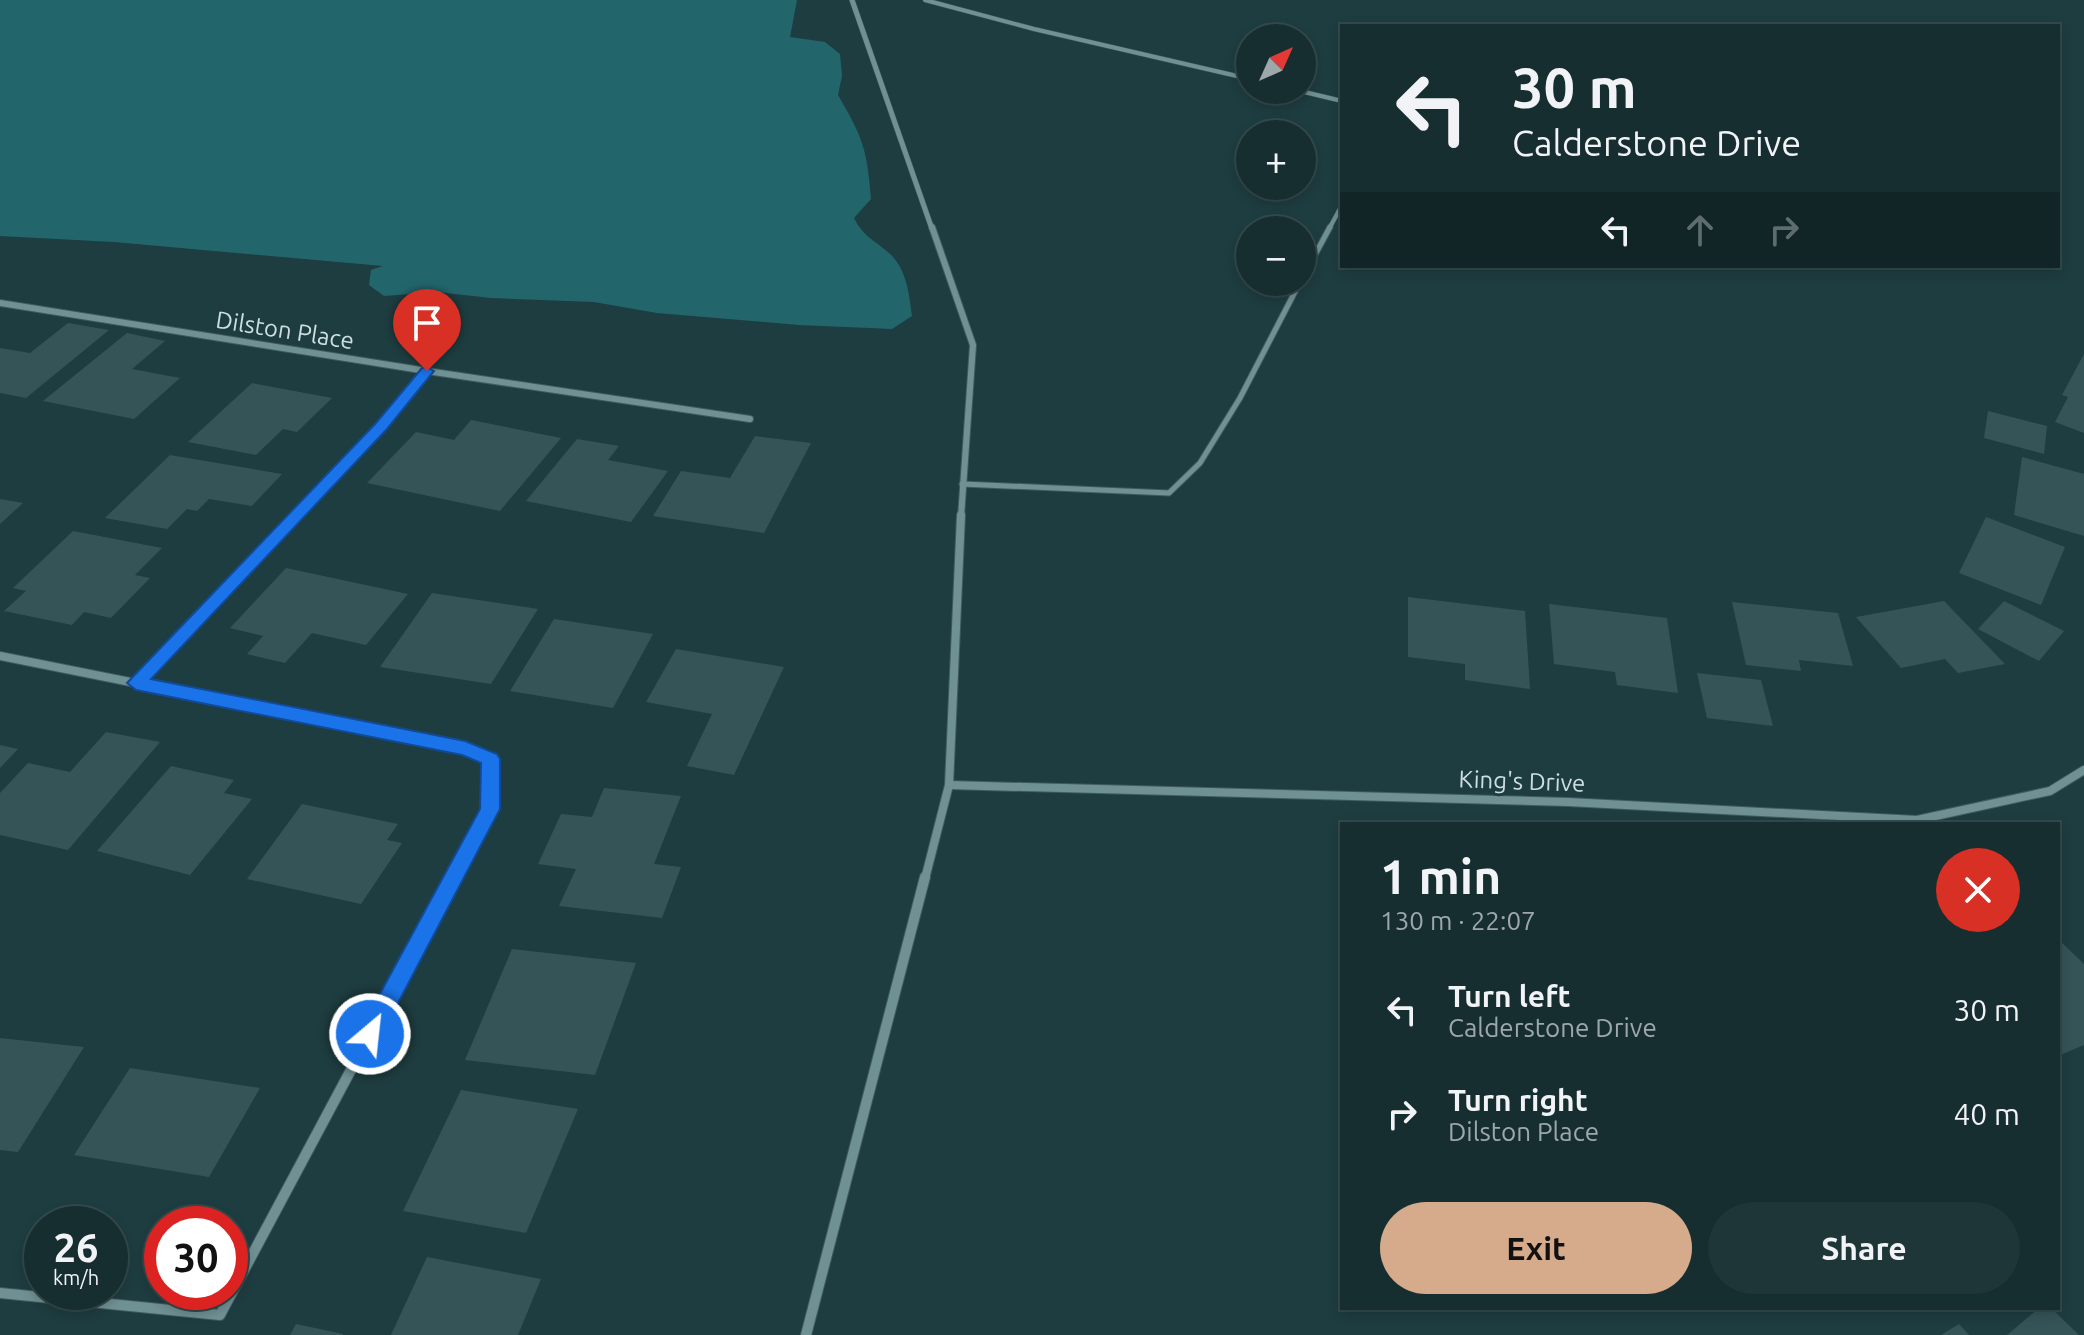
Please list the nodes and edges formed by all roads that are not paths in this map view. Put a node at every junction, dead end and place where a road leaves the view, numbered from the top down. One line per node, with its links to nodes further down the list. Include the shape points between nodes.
1 (852, 0): 12 (street, via 973,345)
2 (925, 0): 3 (lane)
3 (1236, 76)
4 (1316, 95): 5 (lane)
5 (1340, 101)
6 (1340, 209): 7 (lane)
7 (1316, 253)
8 (1293, 296): 12 (lane, via 1200,463 1169,493)
9 (0, 303): 10 (street, Dilston Place)
10 (427, 371): 11 (street, Dilston Place); 14 (street, via 382,426)
11 (750, 419)
12 (962, 484): 16 (street)
13 (0, 656): 14 (street)
14 (136, 683): 17 (street, via 465,749 491,759 490,809 220,1315)
15 (2084, 770): 16 (street, King's Drive, via 2050,791 1917,820 1568,802)
16 (949, 785): 18 (street)
17 (0, 1293)
18 (806, 1335)

